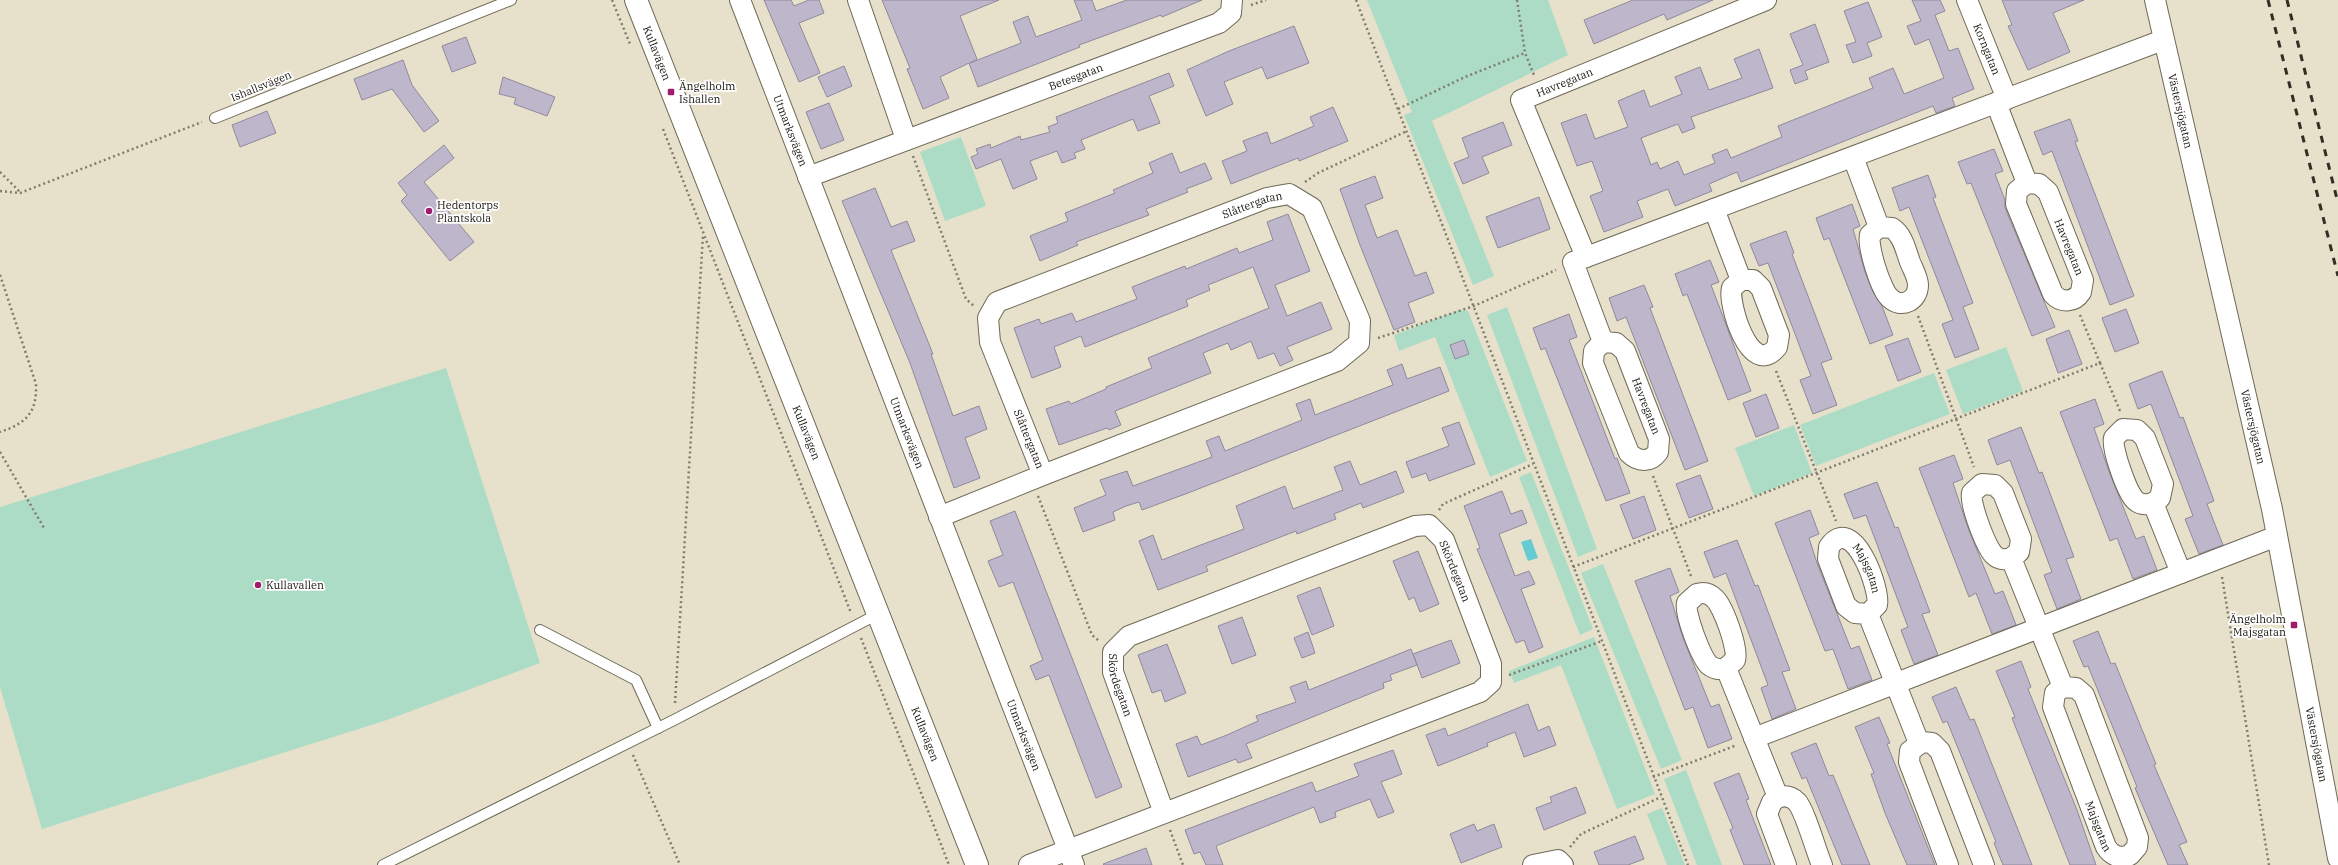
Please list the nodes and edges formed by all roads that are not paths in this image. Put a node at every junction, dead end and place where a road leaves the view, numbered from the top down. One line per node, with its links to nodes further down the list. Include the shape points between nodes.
1 (511, 0): 11 (lane, Ishallsvägen)
2 (636, 0): 27 (street, Kullavägen)
3 (740, 0): 14 (street, Utmarksvägen)
4 (858, 0): 12 (street)
5 (1232, 0): 12 (street, Betesgatan, via 1231,13 1219,23)
6 (1766, 0): 18 (street, Havregatan, via 1521,100)
7 (1967, 0): 10 (street, Korngatan)
8 (2155, 0): 9 (street, Västersjögatan)
9 (2163, 40): 10 (street); 24 (street, Västersjögatan)
10 (2001, 101): 13 (street); 15 (street)
11 (215, 118)
12 (906, 139): 14 (street, Betesgatan)
13 (1853, 157): 16 (street); 17 (street)
14 (808, 177): 23 (street, Utmarksvägen)
15 (2027, 183): 15 (street, Havregatan, via 2018,191 2016,204 2055,297 2062,300 2074,299 2081,292 2083,281 2048,192 2039,184)
16 (1714, 209): 18 (street); 19 (street)
17 (1879, 227): 17 (street, via 1870,235 1869,247 1886,292 1897,302 1904,303 1917,293 1918,284 1900,236 1892,228)
18 (1579, 260): 20 (street, Havregatan)
19 (1741, 280): 19 (street, via 1732,288 1730,299 1749,348 1758,355 1768,354 1777,347 1779,335 1759,285 1750,279)
20 (1604, 342): 20 (street, Havregatan, via 1594,351 1593,363 1629,453 1646,460 1656,454 1660,440 1625,351 1616,343)
21 (1037, 477): 21 (street, Slåttergatan, via 990,342 988,318 997,302 1267,198 1289,194 1312,208 1360,321 1359,343 1337,361); 23 (street, Slåttergatan)
22 (2153, 503): 22 (street, via 2160,498 2163,484 2143,435 2137,430 2127,428 2116,434 2113,448 2134,498 2144,504); 26 (street)
23 (939, 517): 39 (street, Utmarksvägen)
24 (2277, 536): 26 (street); 40 (street, Västersjögatan)
25 (2011, 558): 25 (street, via 2019,552 2022,539 2004,493 1992,483 1980,485 1972,493 1971,503 1990,550 1998,558); 29 (street)
26 (2181, 573): 29 (street)
27 (878, 614): 34 (lane); 43 (street, Kullavägen)
28 (1868, 614): 28 (street, Majsgatan, via 1878,601 1858,545 1848,539 1838,539 1829,547 1828,559 1848,609 1858,614); 32 (street)
29 (2039, 628): 32 (street); 33 (street)
30 (540, 630): 34 (lane, via 636,680)
31 (1726, 668): 31 (street, via 1735,660 1737,652 1724,618 1714,597 1707,593 1697,594 1690,599 1686,609 1692,627 1707,663 1717,669); 35 (street)
32 (1895, 684): 35 (street); 36 (street)
33 (2063, 687): 33 (street, Majsgatan, via 2055,693 2052,704 2070,752 2108,850 2118,857 2128,856 2136,849 2138,838 2084,696 2076,688)
34 (658, 728): 42 (lane)
35 (1754, 738): 37 (street)
36 (1919, 743): 48 (street, via 1910,751 1909,763); 49 (street, via 1932,743 1940,751)
37 (1778, 797): 46 (street, via 1770,803 1767,814); 47 (street, via 1787,796 1797,802)
38 (1164, 813): 38 (street, Skördegatan, via 1113,672 1112,652 1129,636 1415,526 1429,525 1444,540 1491,664 1491,682 1480,692); 39 (street)
39 (1071, 857): 44 (street)
40 (2338, 858)
41 (1561, 862): 45 (street)
42 (383, 865)
43 (977, 865)
44 (1029, 865)
45 (1533, 865)
46 (1786, 865)
47 (1822, 865)
48 (1948, 865)
49 (1984, 865)

